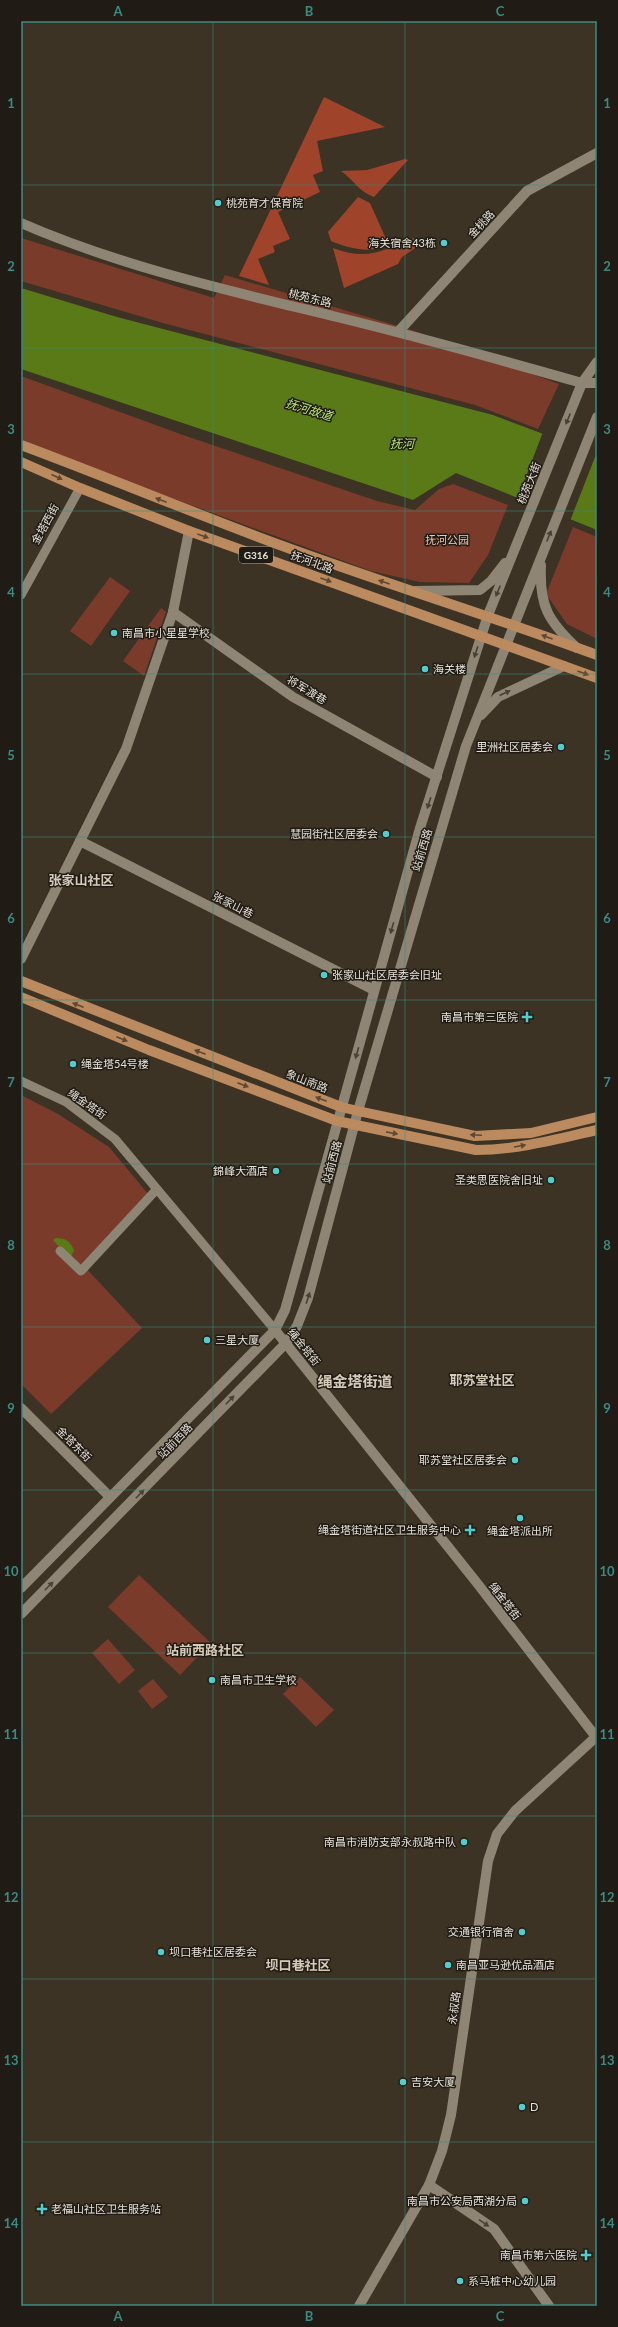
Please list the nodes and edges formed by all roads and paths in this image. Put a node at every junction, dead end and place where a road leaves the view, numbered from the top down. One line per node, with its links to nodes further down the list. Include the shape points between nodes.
1 (597, 153): 3 (street, 金桃路, via 527,191)
2 (21, 223): 3 (street, 桃苑东路, via 61,241 186,280)
3 (398, 332): 5 (street, 桃苑东路)
4 (597, 362): 5 (street, 桃苑大街)
5 (582, 383): 6 (street, 桃苑东路); 12 (street, 桃苑大街, one-way to 12)
6 (597, 383)
7 (597, 417): 13 (street, one-way to 7)
8 (21, 445): 14 (main road, 抚河北路 / G316, one-way to 8, via 276,544)
9 (21, 462): 10 (main road, 抚河北路 / G316, one-way to 10)
10 (80, 488): 11 (main road, 抚河北路 / G316); 15 (street, 金塔西街)
11 (189, 530): 16 (street); 19 (main road, 抚河北路 / G316, one-way to 19)
12 (514, 552): 14 (street, via 491,582 480,590); 17 (street, 桃苑大街, one-way to 17)
13 (541, 557): 18 (street); 21 (street, via 540,583 544,607 557,630)
14 (411, 591): 17 (main road, 抚河北路 / G316)
15 (21, 595)
16 (173, 612): 26 (street, 将军渡巷, via 292,697); 27 (street, via 126,749)
17 (488, 615): 18 (main road, 抚河北路 / G316); 19 (street, 站前西路)
18 (514, 624): 20 (street, 站前西路); 21 (main road, 抚河北路 / G316, one-way to 18)
19 (482, 636): 20 (main road, 抚河北路 / G316); 26 (street, 站前西路, one-way to 26)
20 (506, 645): 23 (main road, 抚河北路 / G316); 25 (street, 站前西路)
21 (577, 648): 22 (main road, 抚河北路 / G316)
22 (597, 655)
23 (564, 666): 24 (main road, 抚河北路 / G316, one-way to 24); 25 (street, one-way to 23, via 498,697)
24 (597, 678)
25 (477, 719): 34 (street, 站前西路, via 454,784)
26 (437, 777): 30 (street, 站前西路, one-way to 30)
27 (80, 841): 28 (street); 30 (street, 张家山巷)
28 (21, 959)
29 (21, 981): 33 (main road, 象山南路, one-way to 29)
30 (374, 990): 33 (street, 站前西路, one-way to 33)
31 (21, 998): 36 (main road, one-way to 36, via 149,1050)
32 (21, 1081): 39 (street, 绳金塔街, via 66,1102 116,1139)
33 (341, 1107): 34 (main road, 象山南路); 36 (street, 站前西路)
34 (358, 1111): 35 (main road, 象山南路, one-way to 34, via 531,1133 475,1136); 37 (street, 站前西路)
35 (597, 1117)
36 (337, 1121): 37 (main road); 41 (street, 站前西路, via 294,1285)
37 (354, 1126): 38 (main road, one-way to 38, via 476,1150 524,1146); 42 (street, 站前西路, one-way to 37, via 297,1326 308,1298)
38 (597, 1130)
39 (157, 1189): 40 (street, via 80,1271); 41 (street, 绳金塔街)
40 (60, 1251)
41 (275, 1330): 42 (street, 绳金塔街); 44 (street, 站前西路)
42 (286, 1343): 46 (street, 站前西路, one-way to 42); 47 (street, 绳金塔街)
43 (21, 1408): 44 (street, 金塔东街)
44 (110, 1497): 45 (street, 站前西路)
45 (21, 1588)
46 (21, 1614)
47 (597, 1737): 48 (street, 永叔路, via 516,1811 497,1834 488,1861 450,2115 442,2151)
48 (428, 2186): 49 (street, 永叔路); 50 (street, one-way to 50, via 494,2229)
49 (359, 2306)
50 (549, 2306)

